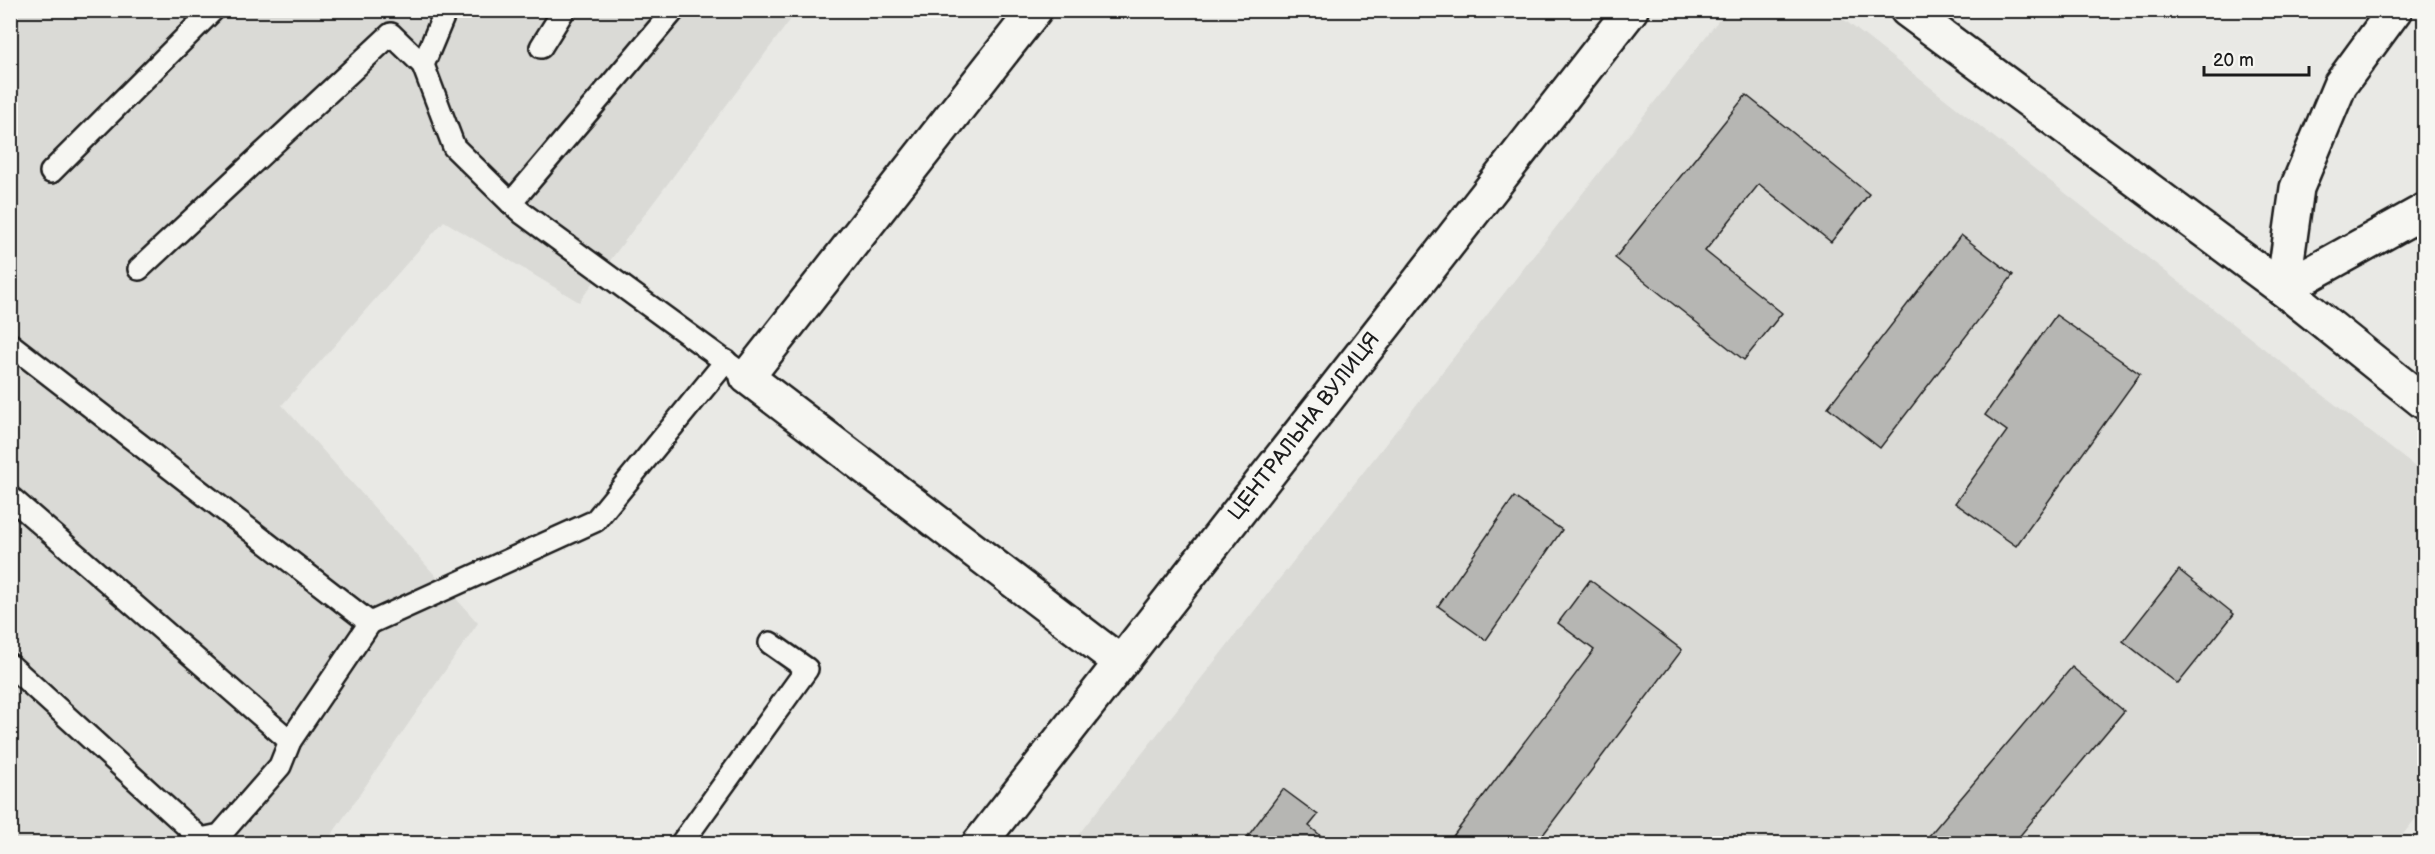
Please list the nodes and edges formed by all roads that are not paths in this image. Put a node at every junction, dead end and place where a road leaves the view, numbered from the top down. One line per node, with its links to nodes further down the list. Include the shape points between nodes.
1 (213, 10): 11 (lane)
2 (446, 10): 10 (lane)
3 (564, 10): 9 (lane)
4 (674, 10): 12 (lane)
5 (1035, 10): 17 (street)
6 (1631, 10): 22 (street, ЦЕНТРАЛЬНА ВУЛИЦЯ)
7 (1907, 10): 15 (street)
8 (2395, 10): 15 (street, via 2340,85 2297,188)
9 (541, 47)
10 (423, 65): 12 (lane, via 454,147); 14 (lane, via 391,34)
11 (51, 172)
12 (511, 203): 17 (lane)
13 (2424, 211): 15 (street)
14 (139, 269)
15 (2283, 289): 18 (street)
16 (10, 344): 20 (lane)
17 (737, 369): 20 (lane, via 595,521); 22 (street)
18 (2424, 402)
19 (10, 497): 24 (lane)
20 (370, 623): 24 (lane)
21 (770, 643): 26 (lane, via 807,669)
22 (1120, 662): 27 (street, ЦЕНТРАЛЬНА ВУЛИЦЯ)
23 (10, 665): 25 (lane)
24 (290, 741): 25 (lane, via 280,766 220,835)
25 (199, 841)
26 (681, 843)
27 (979, 843)

